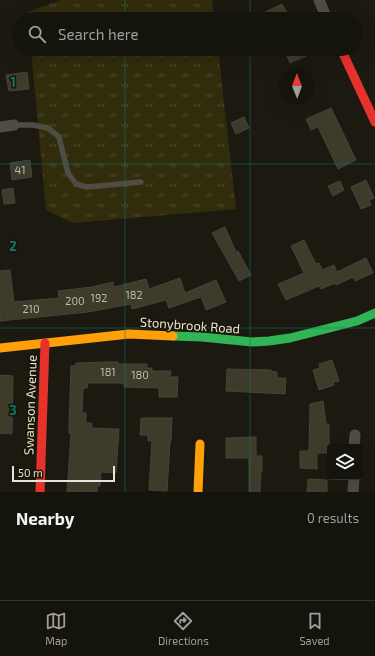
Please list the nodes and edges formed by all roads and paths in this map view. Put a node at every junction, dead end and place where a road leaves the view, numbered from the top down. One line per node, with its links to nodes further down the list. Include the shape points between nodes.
1 (319, 0): 2 (street)
2 (324, 12)
3 (344, 56): 4 (street)
4 (375, 122)
5 (14, 125): 6 (street); 7 (lane, via 48,128 59,137 68,173 76,184 87,187)
6 (0, 127)
7 (141, 182)
8 (375, 313): 9 (street, Stonybrook Road, via 357,321 269,341 129,334)
9 (45, 343): 10 (street, Stonybrook Road); 15 (street, Swanson Avenue)
10 (0, 348)
11 (355, 435): 13 (street)
12 (200, 444): 16 (street)
13 (354, 444)
14 (354, 480): 17 (street)
15 (40, 492)
16 (198, 492)
17 (353, 492)

